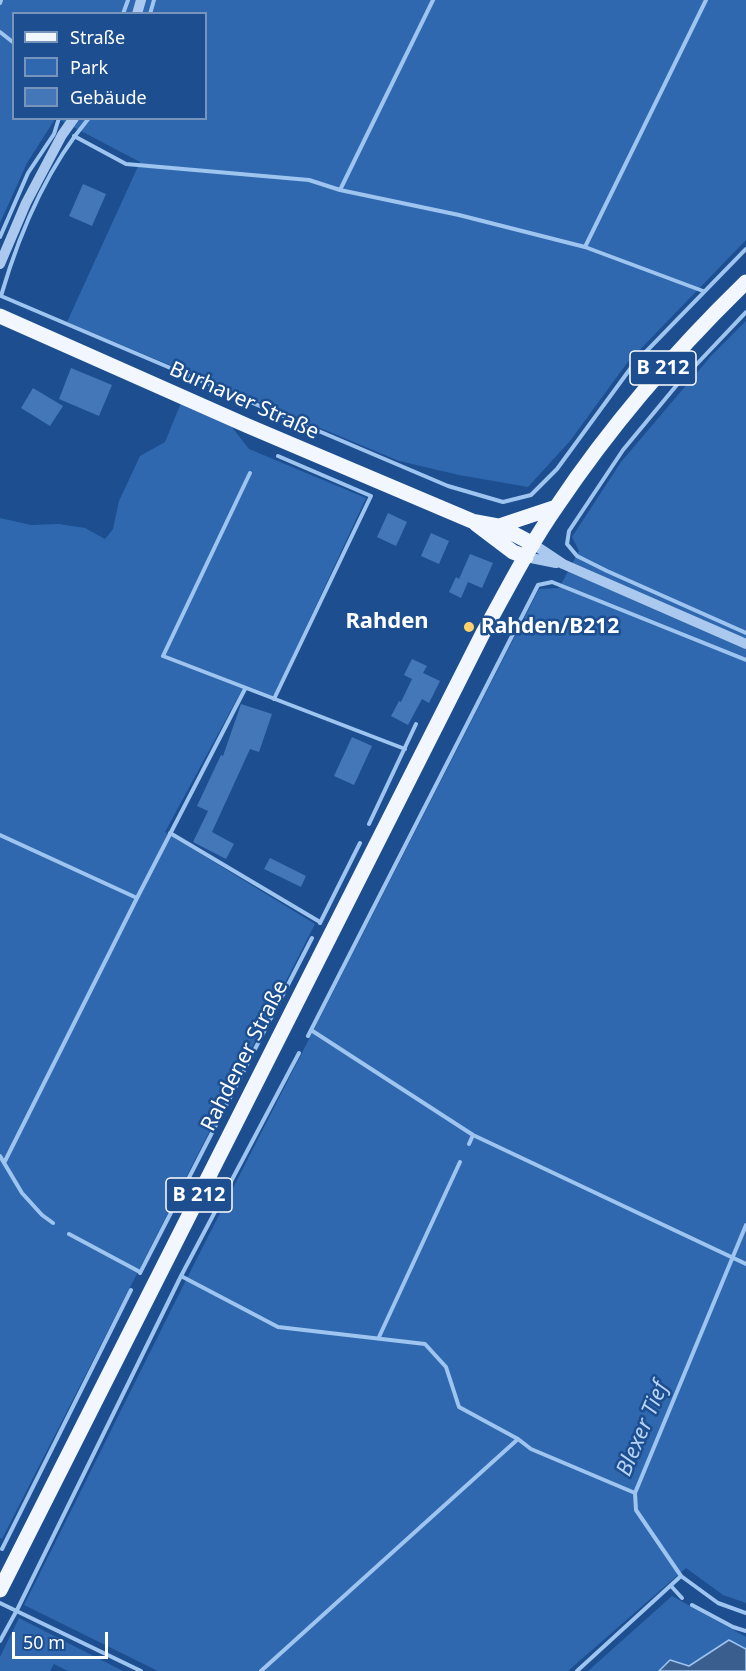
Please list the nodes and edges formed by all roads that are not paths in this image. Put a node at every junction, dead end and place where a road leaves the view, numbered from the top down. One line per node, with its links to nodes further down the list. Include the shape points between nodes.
1 (73, 120): 2 (street, via 26,203)
2 (0, 264)
3 (746, 282): 5 (main road, B 212, via 694,332 646,387)
4 (0, 316): 6 (main road, Burhaver Straße)
5 (556, 507): 7 (main road); 8 (main road, B 212)
6 (472, 521): 7 (main road, Burhaver Straße); 8 (main road, Burhaver Straße, via 513,552)
7 (499, 526): 8 (main road, Burhaver Straße)
8 (530, 550): 9 (street, Burhaver Straße); 10 (main road, Rahdener Straße / B 212, via 483,633)
9 (746, 644)
10 (1, 1589)

